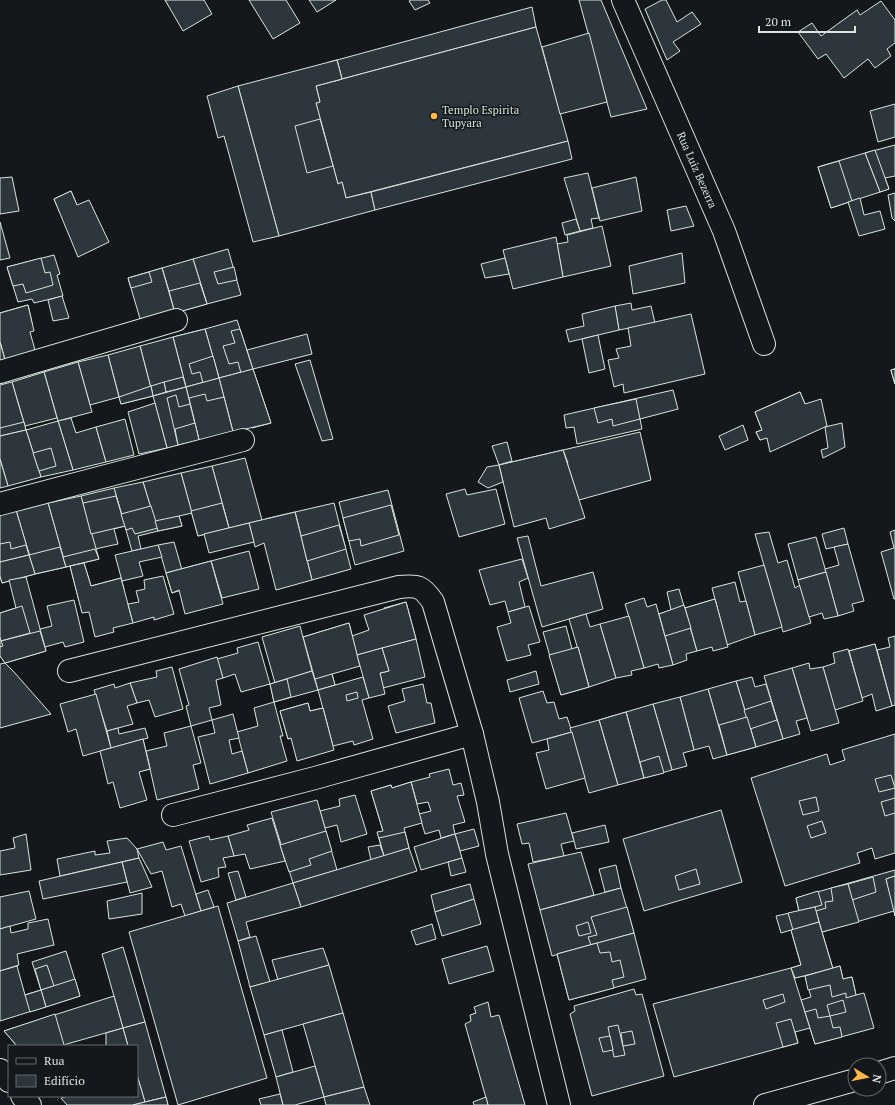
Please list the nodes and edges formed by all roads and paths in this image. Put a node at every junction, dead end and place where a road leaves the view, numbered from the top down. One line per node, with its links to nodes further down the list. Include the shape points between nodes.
1 (623, 0): 3 (street, Rua Luiz Bezerra, via 724,231)
2 (176, 320): 4 (street)
3 (764, 344)
4 (0, 372)
5 (243, 440): 6 (street)
6 (0, 504)
7 (69, 671): 8 (street, via 414,585 426,591 433,602)
8 (472, 734): 9 (street); 15 (street, via 497,854)
9 (173, 815)
10 (0, 1070): 11 (street)
11 (8, 1079)
12 (847, 1082): 16 (street)
13 (23, 1097): 14 (street)
14 (30, 1105)
15 (559, 1105)
16 (765, 1105)

